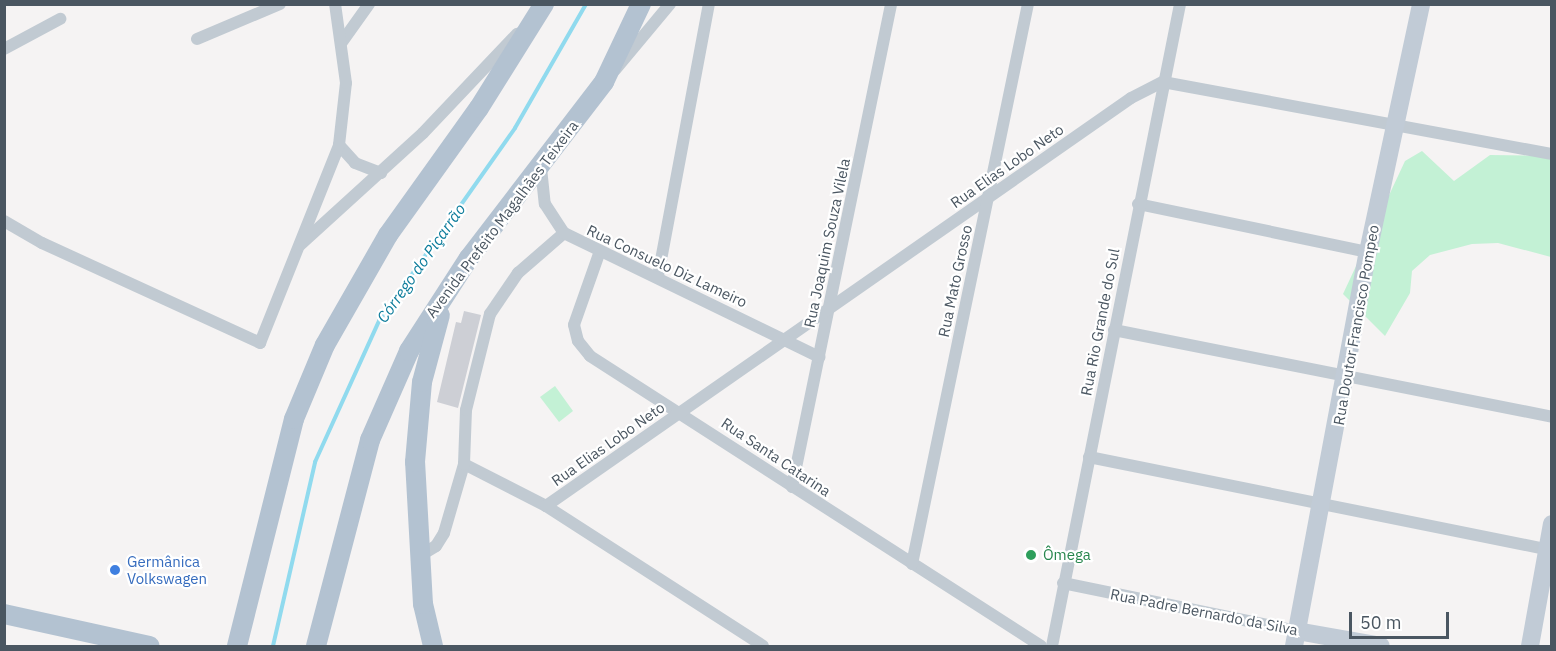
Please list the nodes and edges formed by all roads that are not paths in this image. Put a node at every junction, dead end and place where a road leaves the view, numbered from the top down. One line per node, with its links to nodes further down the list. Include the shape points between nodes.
1 (280, 4): 13 (street)
2 (335, 4): 14 (street)
3 (369, 4): 14 (street)
4 (544, 4): 22 (street); 52 (main road, via 479,108 388,235 325,345 294,419)
5 (641, 4): 16 (main road, Avenida Prefeito Magalhães Teixeira)
6 (670, 4): 16 (street)
7 (709, 4): 31 (street)
8 (891, 4): 32 (street, Rua Joaquim Souza Vilela)
9 (1028, 4): 23 (street, Rua Mato Grosso)
10 (1180, 4): 17 (street, Rua Rio Grande do Sul)
11 (1421, 4): 18 (street, Rua Doutor Francisco Pompeo)
12 (60, 19): 15 (street)
13 (197, 39)
14 (342, 42): 19 (street, via 346,83)
15 (4, 49)
16 (604, 82): 21 (main road, Avenida Prefeito Magalhães Teixeira)
17 (1162, 82): 18 (street); 23 (street, Rua Elias Lobo Neto, via 1131,98); 24 (street, Rua Rio Grande do Sul)
18 (1396, 124): 20 (street); 29 (street, Rua Doutor Francisco Pompeo)
19 (339, 146): 22 (street, via 355,163); 27 (street)
20 (1551, 154)
21 (541, 168): 26 (street, via 544,204); 30 (main road, Avenida Prefeito Magalhães Teixeira)
22 (381, 173): 27 (street)
23 (987, 198): 32 (street, Rua Elias Lobo Neto); 47 (street, Rua Mato Grosso)
24 (1138, 204): 29 (street); 33 (street, Rua Rio Grande do Sul)
25 (4, 221): 27 (street, via 260,344)
26 (564, 233): 28 (street, Rua Consuelo Diz Lameiro); 40 (street, Rua Consuelo Diz Lameiro, via 519,273 490,314 466,410)
27 (296, 248)
28 (600, 251): 31 (street, Rua Consuelo Diz Lameiro); 37 (street, Rua Santa Catarina, via 574,325 578,340 590,356)
29 (1368, 252): 36 (street, Rua Doutor Francisco Pompeo)
30 (458, 274): 46 (main road, via 426,355 417,413 415,462); 53 (main road, Avenida Prefeito Magalhães Teixeira, via 409,351 370,440)
31 (658, 276): 34 (street, Rua Consuelo Diz Lameiro)
32 (829, 309): 34 (street, Rua Elias Lobo Neto); 35 (street, Rua Joaquim Souza Vilela)
33 (1114, 330): 36 (street); 39 (street, Rua Rio Grande do Sul)
34 (786, 339): 35 (street, Rua Consuelo Diz Lameiro); 37 (street, Rua Elias Lobo Neto)
35 (819, 357): 41 (street, Rua Joaquim Souza Vilela)
36 (1346, 377): 38 (street); 42 (street, Rua Doutor Francisco Pompeo)
37 (681, 411): 41 (street, Rua Santa Catarina); 43 (street, Rua Elias Lobo Neto)
38 (1551, 417)
39 (1089, 457): 42 (street); 48 (street, Rua Rio Grande do Sul)
40 (464, 464): 43 (street); 46 (street, Rua Consuelo Diz Lameiro, via 444,532 436,546)
41 (792, 487): 47 (street, Rua Santa Catarina)
42 (1323, 504): 45 (street); 50 (street, Rua Doutor Francisco Pompeo)
43 (546, 506): 55 (street)
44 (1551, 524): 45 (street)
45 (1546, 549): 59 (street)
46 (421, 555): 54 (main road, via 423,604)
47 (912, 564): 56 (street, Rua Santa Catarina)
48 (1063, 583): 50 (street, Rua Padre Bernardo da Silva); 57 (street, Rua Rio Grande do Sul)
49 (4, 614): 51 (main road)
50 (1296, 639): 58 (street, Rua Padre Bernardo da Silva)
51 (150, 646)
52 (237, 646)
53 (316, 646)
54 (433, 646)
55 (763, 646)
56 (1041, 646)
57 (1052, 646)
58 (1381, 646)
59 (1530, 646)

